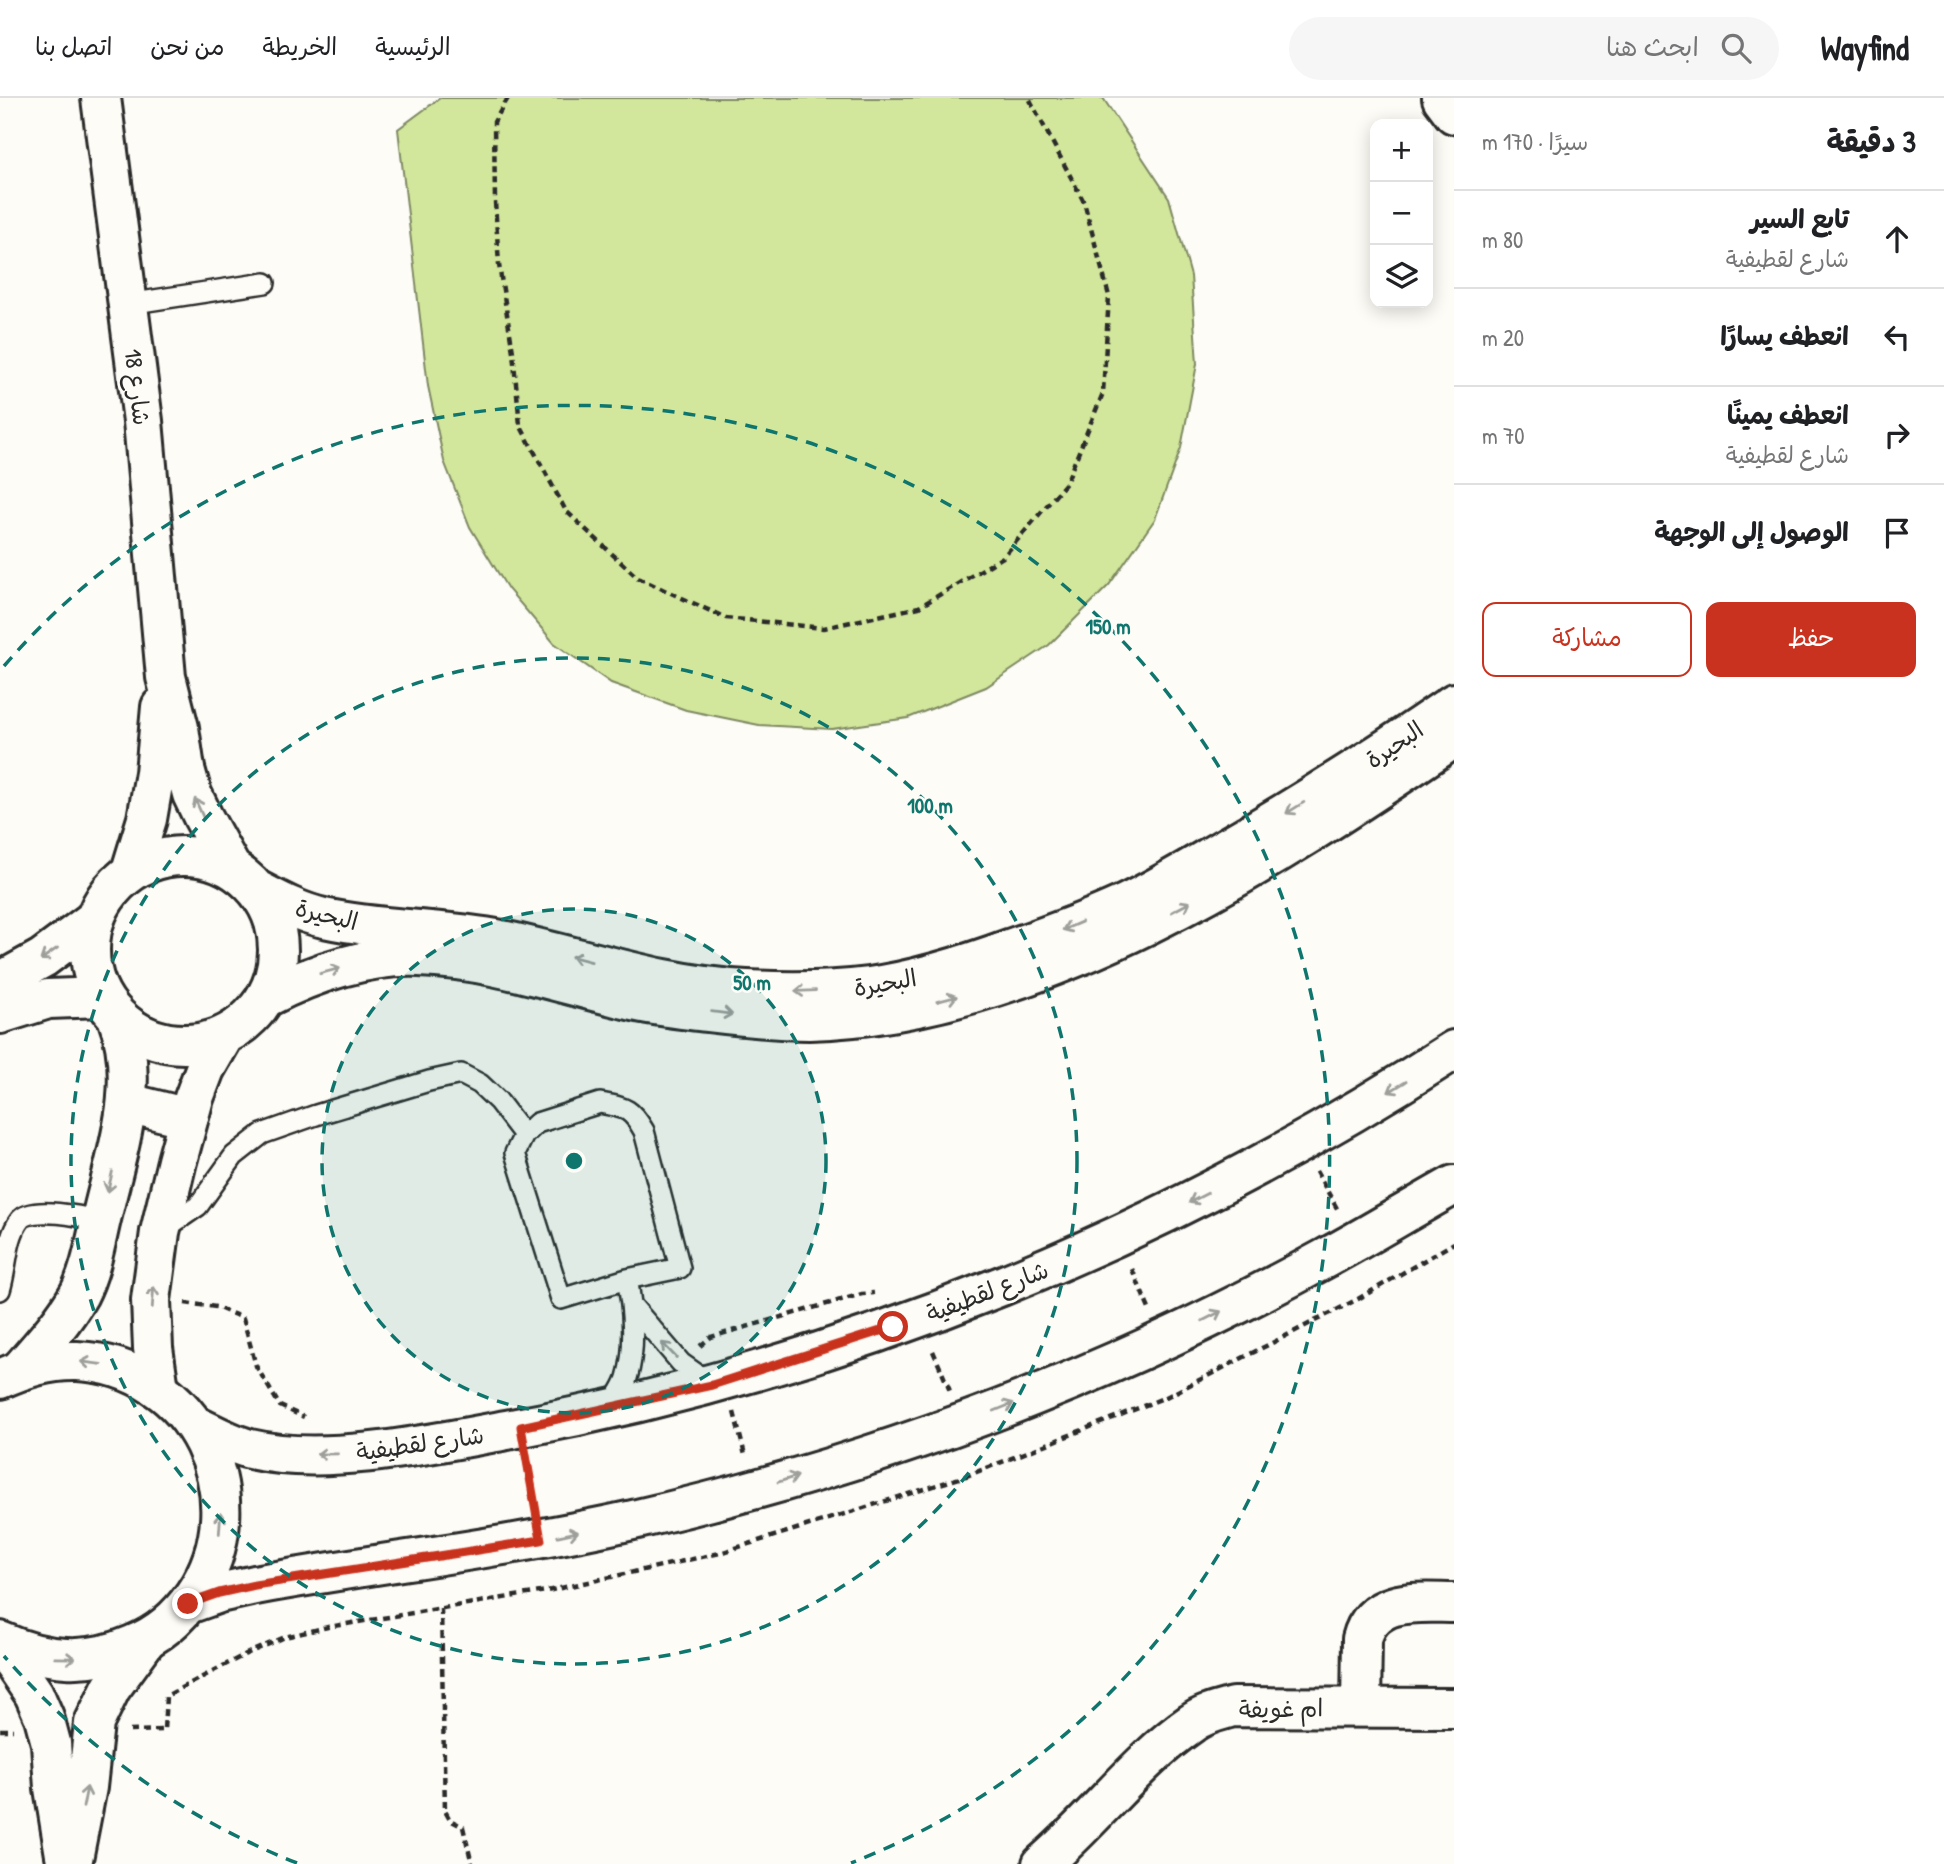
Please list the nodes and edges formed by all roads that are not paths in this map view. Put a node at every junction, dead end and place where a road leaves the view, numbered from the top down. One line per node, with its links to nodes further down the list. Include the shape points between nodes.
1 (101, 98): 5 (street, شارع 18)
2 (1442, 98): 3 (street)
3 (1454, 114)
4 (265, 283): 5 (lane)
5 (128, 304): 6 (street, شارع 18)
6 (166, 677): 10 (street, شارع 18, via 147,819); 11 (street, شارع 18, one-way to 6, via 192,794)
7 (1454, 703): 9 (street, البحيرة)
8 (1454, 737): 9 (street, البحيرة)
9 (1350, 790): 14 (street, البحيرة, via 1258,830 1176,876 1122,920 1057,932 973,962 872,986)
10 (131, 872): 11 (street, via 170,856 202,858); 12 (street, via 115,885)
11 (245, 880): 14 (street, البحيرة, one-way to 11, via 651,977 497,939 321,918 295,909); 15 (street, via 269,907 276,925 279,962)
12 (94, 920): 13 (street, one-way to 13, via 43,958); 16 (street, via 89,946 92,972)
13 (0, 982)
14 (680, 995): 15 (street, البحيرة, one-way to 14, via 328,971 419,957 492,967 638,1002)
15 (267, 997): 18 (street, via 248,1020)
16 (109, 1007): 17 (street, via 48,999); 18 (street, via 140,1034 167,1043 196,1044); 20 (street, via 124,1036)
17 (0, 1014)
18 (224, 1036): 21 (street, via 205,1069)
19 (1454, 1050): 30 (street, شارع لقطيفية, one-way to 30, via 1263,1165 1119,1236 990,1292)
20 (128, 1103): 21 (street); 24 (street, one-way to 24)
21 (188, 1118): 25 (street)
22 (524, 1135): 25 (lane, via 480,1084 461,1074 429,1081 262,1134 234,1156 198,1206); 26 (lane, via 515,1153 561,1299); 26 (lane, via 537,1124 600,1103 634,1114 644,1131 680,1268)
23 (1454, 1185): 35 (street, one-way to 23, via 255,1585 541,1540 635,1520 869,1455 963,1423 1161,1340 1326,1258)
24 (101, 1220): 25 (street); 27 (lane, via 65,1213 21,1218); 29 (street, via 80,1293 56,1330)
25 (160, 1232): 31 (street, one-way to 25, via 151,1300)
26 (627, 1279): 28 (lane)
27 (0, 1290)
28 (633, 1307): 30 (lane, one-way to 28, via 681,1363); 32 (lane, via 627,1378)
29 (10, 1374): 31 (street, one-way to 29, via 134,1374 77,1361 48,1363)
30 (718, 1383): 32 (street, شارع لقطيفية)
31 (159, 1389): 33 (street)
32 (611, 1408): 33 (street, شارع لقطيفية, one-way to 33, via 443,1442 297,1455 250,1449)
33 (194, 1425): 35 (street, one-way to 33, via 214,1556 221,1502 208,1448)
34 (1454, 1603): 38 (street, via 1394,1605 1373,1618 1362,1639)
35 (188, 1604): 36 (street)
36 (146, 1640): 37 (street, one-way to 36, via 56,1658 86,1658); 41 (street, one-way to 36, via 94,1723 111,1688)
37 (0, 1642): 40 (street, via 34,1694 48,1731)
38 (1361, 1707): 39 (street, ام غويفة); 42 (street, ام غويفة, via 1233,1707 1210,1714 1155,1754)
39 (1454, 1708)
40 (66, 1864)
41 (72, 1864)
42 (1042, 1864)

